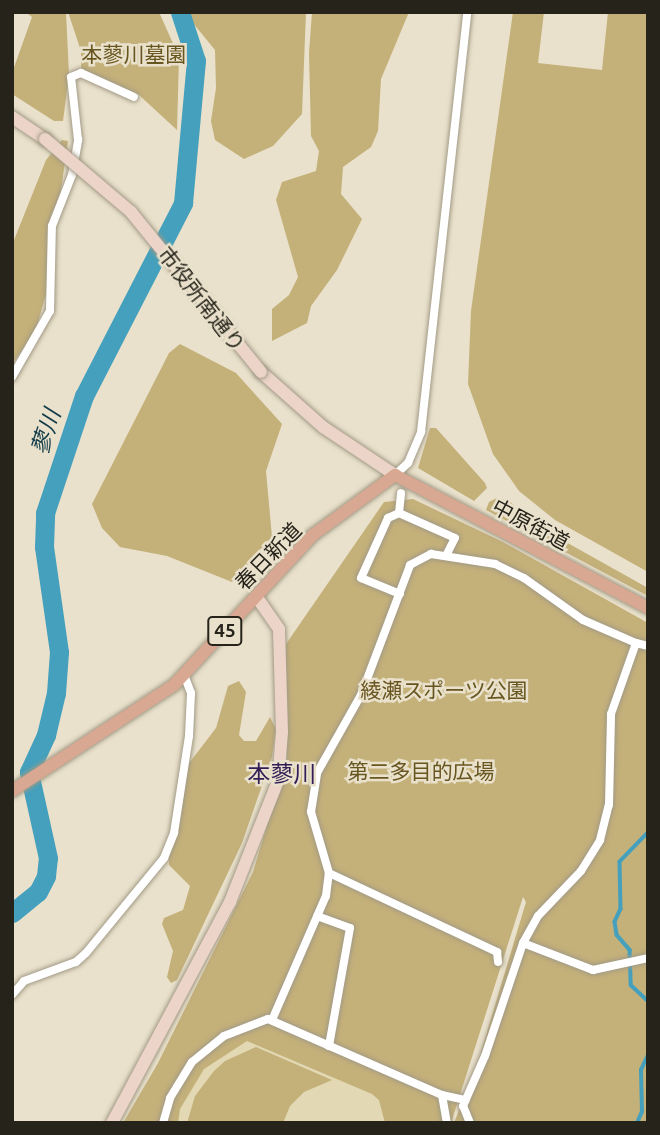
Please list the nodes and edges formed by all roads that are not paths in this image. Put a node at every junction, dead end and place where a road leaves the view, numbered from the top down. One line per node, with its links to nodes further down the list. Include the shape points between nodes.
1 (467, 12): 5 (street, via 421,432 408,463)
2 (134, 97): 4 (street, via 81,73 71,77 78,140 72,175 52,226 50,311)
3 (12, 117): 5 (street, 市役所南通り, bridge, via 131,212 261,372 323,427)
4 (12, 377)
5 (395, 475): 10 (main road, 春日新道 / 45, via 313,535); 11 (main road, 中原街道)
6 (401, 493): 7 (street)
7 (399, 513): 8 (street, via 455,538); 9 (street, via 388,518 361,578)
8 (447, 554): 9 (street, via 415,560 406,570); 12 (street, via 509,569 565,610)
9 (400, 594): 16 (street, via 361,695 323,760 312,790 313,825)
10 (256, 596): 14 (main road, 春日新道 / 45); 28 (street, via 279,629 282,732 278,781 230,902)
11 (648, 608)
12 (636, 643): 13 (street); 18 (street, via 611,714 609,805 600,840 581,871 538,916)
13 (648, 646)
14 (184, 675): 15 (main road, 春日新道 / 45, via 158,698); 21 (street, via 191,693 189,736 174,834 164,858 86,953 76,962 24,981)
15 (16, 788)
16 (329, 873): 17 (street); 20 (street, via 497,952)
17 (317, 916): 23 (street); 25 (street, via 350,928)
18 (523, 943): 19 (street, via 593,970); 27 (street, via 485,1056)
19 (645, 959)
20 (498, 962)
21 (12, 995)
22 (246, 1018): 24 (street)
23 (272, 1020): 24 (street); 25 (street)
24 (257, 1023): 29 (street, via 224,1036 192,1062 170,1098)
25 (329, 1046): 26 (street)
26 (442, 1094): 27 (street); 30 (street)
27 (465, 1100): 31 (street)
28 (112, 1123)
29 (163, 1123)
30 (447, 1123)
31 (470, 1123)

